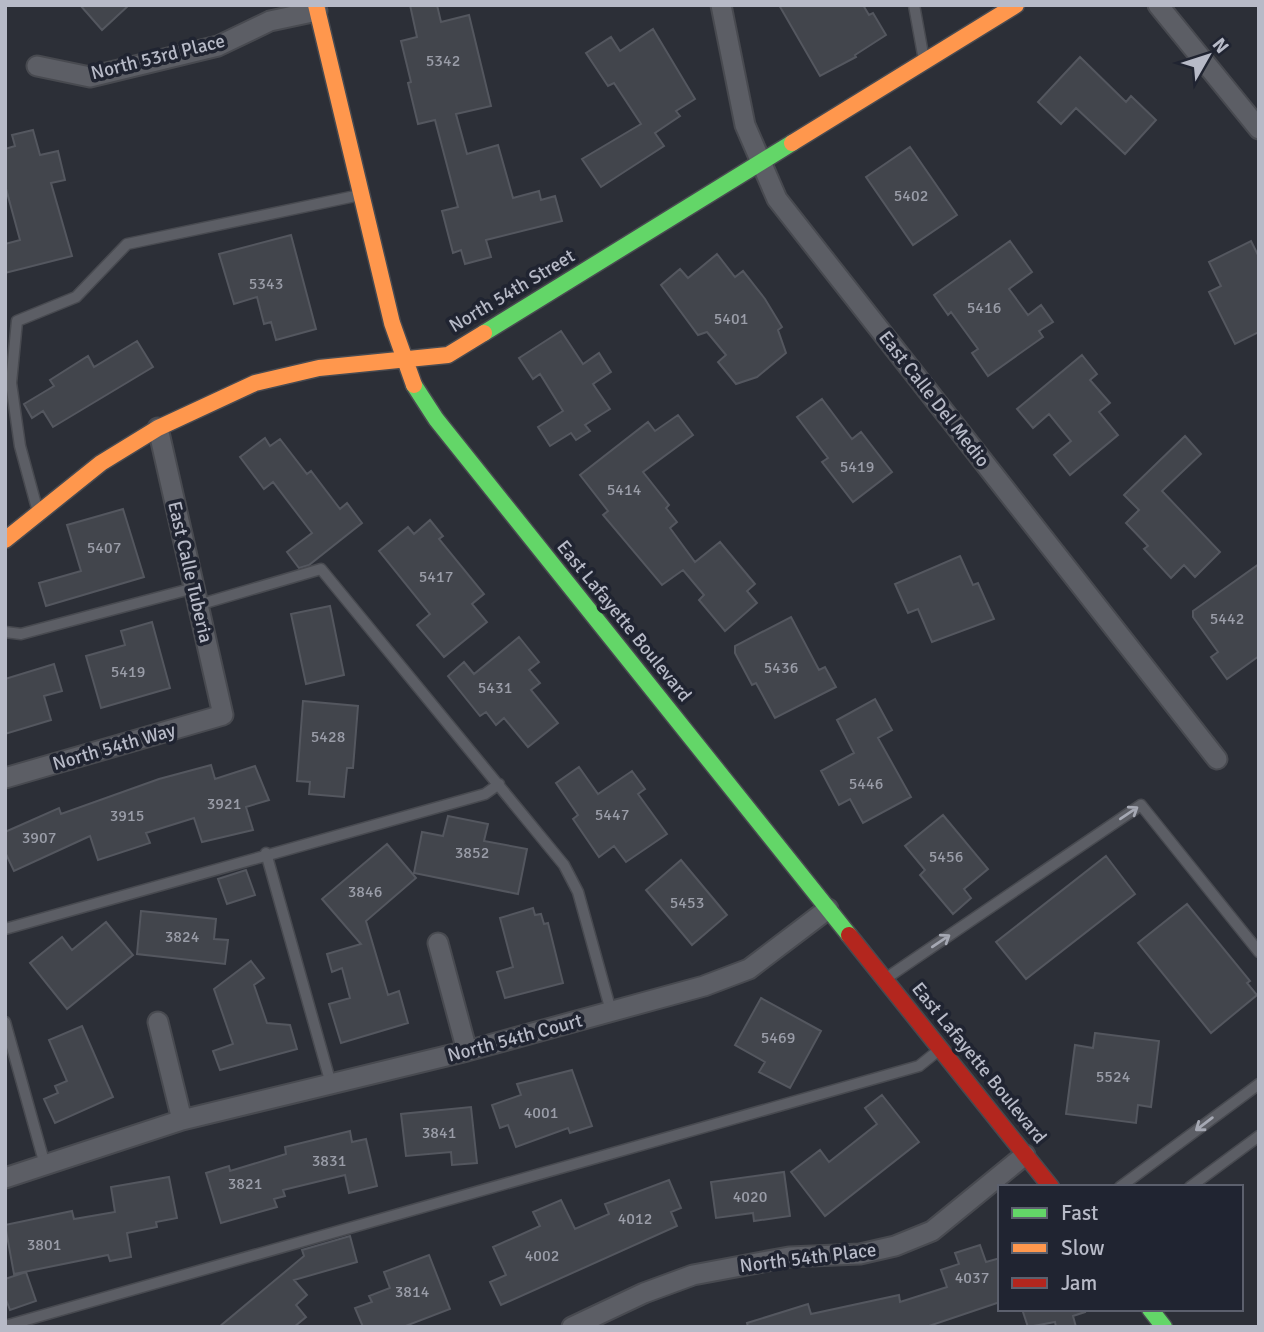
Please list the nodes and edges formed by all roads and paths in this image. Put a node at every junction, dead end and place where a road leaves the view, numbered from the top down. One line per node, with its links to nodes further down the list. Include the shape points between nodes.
1 (721, 5): 9 (street, East Calle Del Medio, via 745,125)
2 (914, 5): 6 (lane)
3 (1016, 5): 6 (street, North 54th Street)
4 (1158, 5): 8 (street)
5 (317, 8): 7 (street, North 53rd Place, via 270,21 218,46 90,77); 10 (street, East Lafayette Boulevard)
6 (925, 63): 9 (street, North 54th Street)
7 (37, 66)
8 (1259, 129)
9 (760, 165): 11 (street, North 54th Street, via 447,355); 19 (street, East Calle Del Medio, via 777,199)
10 (361, 195): 11 (street, East Lafayette Boulevard); 12 (lane, via 127,244 76,297 17,321)
11 (404, 361): 13 (street, North 54th Street, via 319,368 254,383); 23 (street, East Lafayette Boulevard, via 436,419)
12 (8, 384): 14 (lane)
13 (158, 428): 14 (street, North 54th Street, via 102,463); 16 (street, East Calle Tuberia)
14 (39, 515): 15 (street, North 54th Street)
15 (5, 540)
16 (196, 597): 17 (lane, via 21,634); 18 (street, East Calle Tuberia); 21 (lane, via 321,569)
17 (5, 632)
18 (223, 715): 20 (street, North 54th Way)
19 (1217, 759)
20 (5, 778)
21 (499, 784): 22 (lane, via 485,794); 28 (lane, via 564,865 578,892)
22 (266, 853): 24 (lane); 33 (lane)
23 (828, 909): 27 (street, East Lafayette Boulevard); 28 (street, North 54th Court, via 749,969)
24 (5, 929)
25 (438, 943): 32 (street)
26 (1259, 952): 27 (lane, one-way to 26, via 1141,805)
27 (885, 979): 31 (street, East Lafayette Boulevard)
28 (611, 1012): 32 (street, North 54th Court)
29 (5, 1022): 38 (lane)
30 (158, 1022): 35 (street)
31 (940, 1049): 37 (street, East Lafayette Boulevard); 44 (lane, via 919,1066)
32 (467, 1051): 33 (street, North 54th Court)
33 (331, 1084): 35 (street, North 54th Court)
34 (1259, 1084): 41 (lane, one-way to 41)
35 (182, 1120): 38 (street, North 54th Court)
36 (1259, 1136): 42 (lane)
37 (1026, 1155): 40 (street, East Lafayette Boulevard); 45 (street, North 54th Place, via 932,1231 895,1246 860,1254 789,1257 693,1275)
38 (45, 1165): 39 (street, North 54th Court)
39 (5, 1178)
40 (1049, 1185)
41 (1123, 1185)
42 (1193, 1185)
43 (1152, 1311): 46 (street)
44 (5, 1326)
45 (572, 1327)
46 (1164, 1327)

